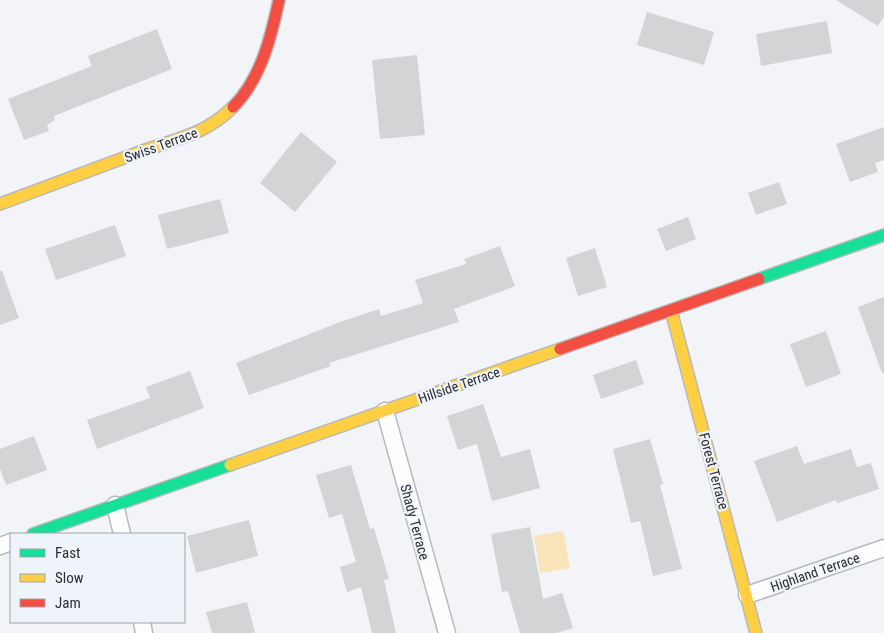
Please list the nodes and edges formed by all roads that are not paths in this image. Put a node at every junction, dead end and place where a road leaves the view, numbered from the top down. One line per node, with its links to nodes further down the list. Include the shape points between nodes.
1 (279, 0): 2 (street, Swiss Terrace, via 273,32 252,82 230,110 208,127)
2 (0, 204)
3 (884, 235): 4 (street, Hillside Terrace)
4 (671, 310): 5 (street, Hillside Terrace); 10 (street, Forest Terrace)
5 (385, 410): 6 (street, Hillside Terrace); 11 (street, Shady Terrace)
6 (115, 505): 7 (street, Hillside Terrace); 8 (street)
7 (36, 533)
8 (122, 533)
9 (884, 548): 10 (street, Highland Terrace)
10 (747, 595): 12 (street, Forest Terrace)
11 (447, 633)
12 (756, 633)

